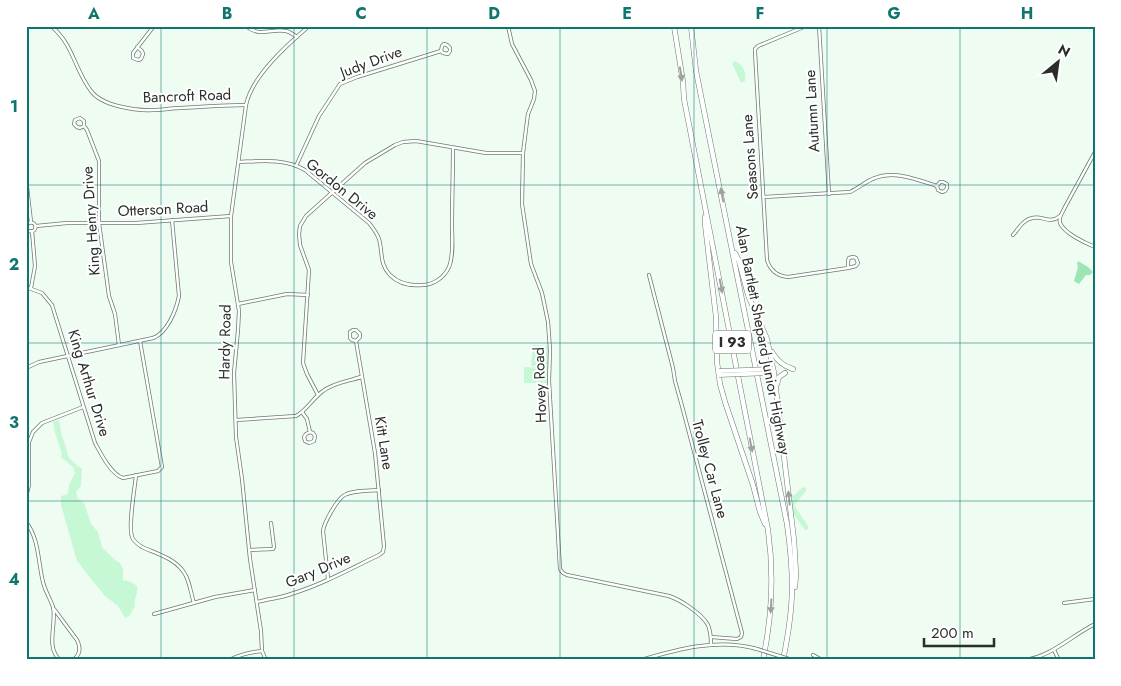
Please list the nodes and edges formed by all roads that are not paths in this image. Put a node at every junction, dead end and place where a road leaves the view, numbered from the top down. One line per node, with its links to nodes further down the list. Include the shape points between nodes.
1 (51, 26): 13 (street, Bancroft Road, via 67,44 92,92 105,101 128,108 152,110)
2 (154, 26): 11 (street)
3 (246, 26): 10 (street, via 258,32 287,31)
4 (309, 26): 10 (street, Hardy Road)
5 (508, 26): 17 (street, Hovey Road, via 513,48 535,91 527,119)
6 (674, 26): 25 (highway, Alan Bartlett Shepard Junior Highway / I 93, one-way to 25, via 684,99)
7 (691, 26): 37 (highway, Alan Bartlett Shepard Junior Highway / I 93, one-way to 7, via 696,71)
8 (806, 26): 24 (street, Seasons Lane, via 755,50)
9 (819, 26): 23 (street, Autumn Lane)
10 (297, 37): 13 (street, Hardy Road, via 255,83)
11 (137, 47): 11 (street, via 132,54 138,60 143,54)
12 (441, 50): 19 (street, Judy Drive, via 340,84 319,116)
13 (246, 105): 18 (street, Hardy Road)
14 (84, 126): 14 (street, King Henry Drive, via 82,119 75,121 77,128); 31 (street, King Henry Drive, via 99,160)
15 (453, 148): 17 (street); 22 (street, via 411,141 399,143 365,163); 22 (street, Gordon Drive, via 450,262 443,276 429,284 419,286 393,278 382,263 374,229)
16 (1095, 152): 27 (street)
17 (523, 154): 80 (street, Hovey Road, via 525,228 531,264 542,293 549,328 560,569 567,575 674,597 705,621)
18 (239, 162): 19 (street, Gordon Drive, via 280,162); 26 (street, Hardy Road)
19 (296, 166): 22 (street, Gordon Drive)
20 (26, 178): 30 (street)
21 (937, 186): 21 (street, via 942,192 947,188 944,182); 23 (street, via 903,176 884,175 850,192)
22 (332, 193): 43 (street, via 306,216 299,230 299,240 310,270)
23 (829, 194): 24 (street)
24 (764, 197): 39 (street, Seasons Lane, via 767,257 774,272 788,277)
25 (706, 211): 53 (highway, via 704,222 716,317); 67 (highway, Alan Bartlett Shepard Junior Highway / I 93, one-way to 67)
26 (231, 216): 28 (street, Otterson Road); 44 (street, Hardy Road, via 231,262)
27 (1060, 216): 29 (street); 32 (street)
28 (172, 220): 31 (street, Otterson Road); 45 (street, via 178,302 164,331)
29 (1053, 220): 32 (street); 36 (street, via 1030,218)
30 (31, 222): 33 (street); 34 (street)
31 (100, 223): 33 (street, Otterson Road); 48 (street, King Henry Drive, via 108,296 115,314)
32 (1061, 224): 38 (street, via 1078,239)
33 (36, 226): 35 (street)
34 (26, 227): 35 (street)
35 (32, 232): 42 (street, via 35,266)
36 (1013, 234)
37 (732, 247): 47 (highway); 72 (highway, Alan Bartlett Shepard Junior Highway / I 93, via 787,524)
38 (1095, 247)
39 (848, 268): 39 (street, Seasons Lane, via 848,259 856,258 857,265)
40 (649, 275): 80 (street, Trolley Car Lane, via 742,633 737,639)
41 (26, 287): 42 (street, King Arthur Drive)
42 (31, 288): 49 (street, King Arthur Drive, via 42,293 52,305)
43 (308, 295): 44 (street, via 287,294); 57 (street, via 303,364)
44 (238, 304): 60 (street, Hardy Road, via 234,373)
45 (140, 341): 48 (street); 62 (street, via 162,468)
46 (356, 341): 46 (street, via 360,334 355,330 349,336); 55 (street, Kitt Lane)
47 (768, 345): 51 (highway, via 777,360); 52 (highway)
48 (119, 346): 49 (street)
49 (68, 357): 50 (street, via 38,362); 58 (street, King Arthur Drive)
50 (26, 368)
51 (793, 369)
52 (774, 371): 53 (main road, bridge); 56 (highway)
53 (719, 373): 67 (highway, via 725,402)
54 (785, 373): 56 (highway, via 779,377)
55 (362, 377): 57 (street, via 330,386); 63 (street, Kitt Lane)
56 (776, 388): 72 (highway, one-way to 56, via 796,556)
57 (318, 395): 59 (street)
58 (83, 407): 62 (street, King Arthur Drive, via 95,443 114,472 123,478); 64 (street, via 42,422 33,432 29,442)
59 (302, 412): 60 (street, via 293,417); 61 (street)
60 (236, 420): 68 (street, Hardy Road)
61 (310, 432): 61 (street, via 304,438 310,443 315,438)
62 (136, 476): 75 (street, via 130,528 132,538 178,566 185,574)
63 (379, 490): 69 (street, Kitt Lane); 70 (street, via 344,495 327,519 323,531)
64 (26, 497)
65 (26, 522): 77 (street, via 34,535 42,580)
66 (271, 523): 68 (street, via 273,549)
67 (768, 530): 91 (highway, Alan Bartlett Shepard Junior Highway / I 93, one-way to 91, via 771,603)
68 (249, 550): 71 (street, Hardy Road)
69 (383, 550): 70 (street, Gary Drive, via 379,555)
70 (328, 579): 74 (street, Gary Drive, via 289,595)
71 (255, 590): 74 (street, Hardy Road); 75 (street)
72 (792, 598): 92 (highway, Alan Bartlett Shepard Junior Highway / I 93)
73 (1095, 598): 76 (street)
74 (256, 602): 83 (street, Hardy Road)
75 (194, 603): 78 (street)
76 (1064, 603)
77 (53, 608): 86 (street, via 53,649); 87 (street, via 80,647)
78 (154, 614)
79 (1095, 624): 82 (street)
80 (711, 637): 81 (street)
81 (711, 645): 85 (street, bridge, via 738,645); 90 (street, via 680,649)
82 (1054, 650): 94 (street); 95 (street)
83 (262, 651): 88 (street); 89 (street, Hardy Road)
84 (813, 655): 93 (street)
85 (791, 659)
86 (60, 660)
87 (73, 660)
88 (229, 660)
89 (266, 660)
90 (641, 660)
91 (763, 660)
92 (783, 660)
93 (822, 660)
94 (1025, 660)
95 (1060, 660)

